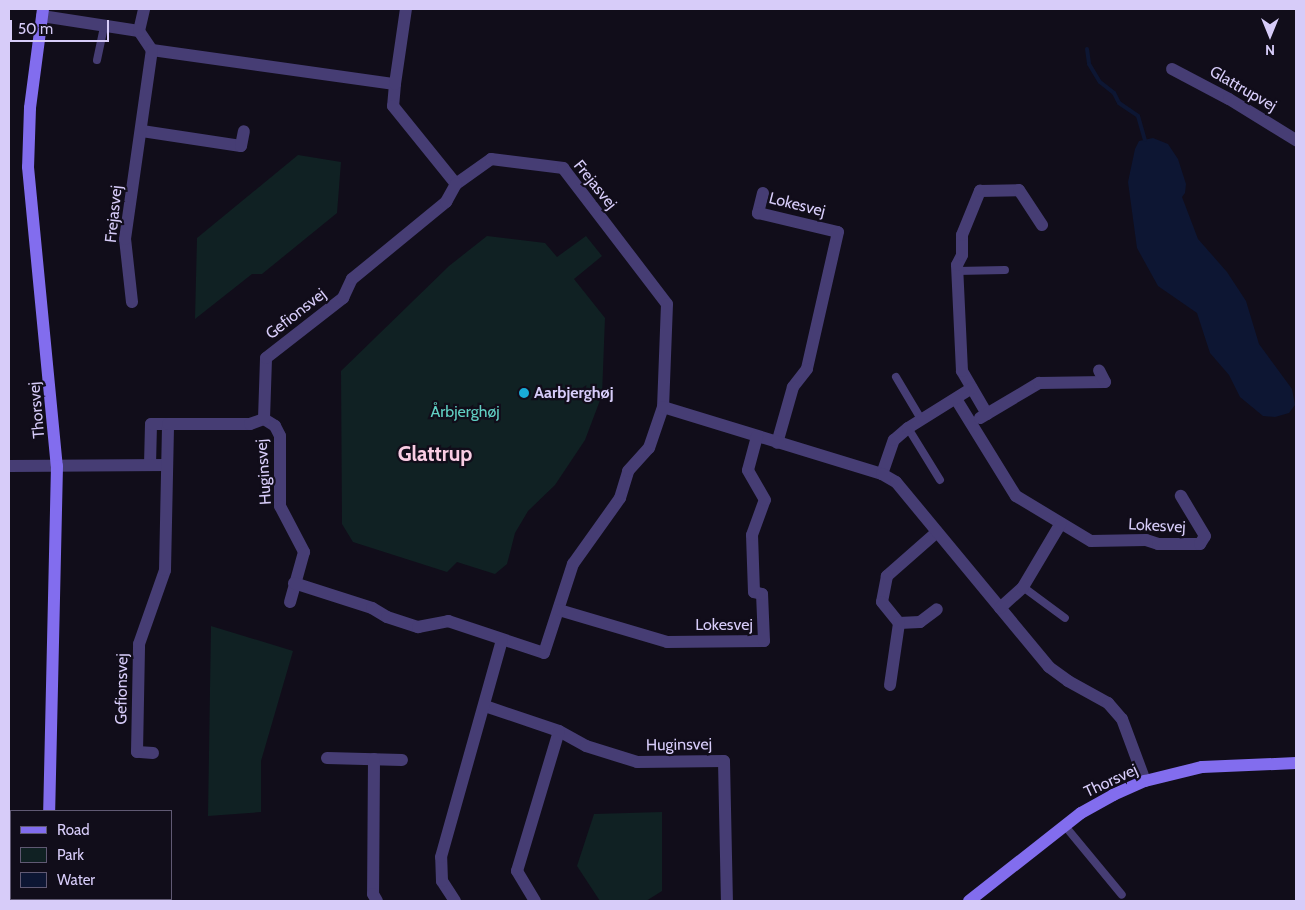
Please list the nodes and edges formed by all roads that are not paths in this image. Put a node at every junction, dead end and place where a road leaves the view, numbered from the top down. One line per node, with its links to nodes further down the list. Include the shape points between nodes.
1 (144, 9): 5 (street)
2 (406, 9): 9 (street)
3 (42, 12): 4 (street); 35 (street, Thorsvej, via 30,108 28,167)
4 (104, 26): 5 (street); 7 (lane)
5 (140, 31): 6 (street)
6 (152, 50): 9 (street); 10 (street, Frejasvej)
7 (97, 60)
8 (1172, 69): 12 (street, Glattrupvej)
9 (394, 84): 13 (street, via 393,106)
10 (142, 130): 11 (street, via 242,146); 18 (street, Frejasvej, via 125,239)
11 (244, 130)
12 (1296, 140)
13 (456, 184): 23 (street, Frejasvej, via 491,159 563,168 667,304); 25 (street, Gefionsvej, via 446,202 352,280 343,298 266,358)
14 (763, 192): 31 (street, Lokesvej, via 758,213 838,232 807,369 793,386)
15 (1042, 224): 17 (street, via 1019,190 980,191 962,235 962,255)
16 (1005, 270): 17 (lane)
17 (957, 271): 21 (street, via 962,371)
18 (132, 302)
19 (1099, 370): 24 (street, via 1105,382 1038,384)
20 (896, 377): 26 (lane)
21 (972, 388): 22 (street); 24 (street)
22 (956, 399): 26 (street); 27 (street, Lokesvej)
23 (663, 407): 30 (street); 46 (street, via 649,448 628,471 620,498 573,564)
24 (987, 414): 27 (street)
25 (264, 419): 28 (street, via 250,424); 41 (street, Huginsvej, via 275,426 280,436 280,506 304,552)
26 (921, 419): 29 (street)
27 (971, 423): 39 (street, Lokesvej, via 1016,496)
28 (168, 424): 32 (street, via 151,424); 33 (street, Gefionsvej)
29 (908, 428): 36 (street, via 894,440); 37 (lane)
30 (757, 436): 31 (street); 46 (street, Lokesvej, via 748,470 765,500 752,535 754,592 762,594 764,641 667,642)
31 (778, 443): 36 (street)
32 (150, 465): 33 (street); 35 (street)
33 (167, 465): 53 (street, Gefionsvej, via 165,570 139,644 137,752)
34 (9, 466): 35 (street)
35 (58, 466): 59 (street, Thorsvej)
36 (882, 474): 40 (street, via 896,482)
37 (940, 480)
38 (1181, 496): 39 (street, Lokesvej, via 1205,536 1200,544 1091,540)
39 (1061, 523): 42 (street)
40 (937, 532): 44 (street); 48 (street, via 887,576 882,602)
41 (294, 584): 43 (street, Huginsvej); 49 (street, via 372,608 387,617 418,627 448,621)
42 (1023, 587): 44 (street); 47 (lane)
43 (290, 602)
44 (1000, 608): 58 (street, via 1049,667 1108,703 1122,719)
45 (937, 609): 48 (street, via 920,622)
46 (559, 610): 49 (street, via 544,653)
47 (1065, 618)
48 (899, 623): 50 (street)
49 (502, 640): 51 (street)
50 (890, 686)
51 (485, 706): 52 (street, Huginsvej); 63 (street, via 441,857 442,881)
52 (559, 732): 64 (street, via 517,871); 65 (street, Huginsvej, via 586,746 637,762 724,761)
53 (153, 752)
54 (327, 758): 55 (street)
55 (374, 759): 56 (street); 62 (street, via 373,894)
56 (402, 760)
57 (1296, 763): 58 (street, Thorsvej, via 1202,767)
58 (1145, 781): 60 (street, Thorsvej, via 1114,794)
59 (49, 810)
60 (1064, 826): 61 (lane); 66 (street, Thorsvej)
61 (1122, 895)
62 (377, 901)
63 (455, 901)
64 (535, 901)
65 (727, 901)
66 (969, 901)

